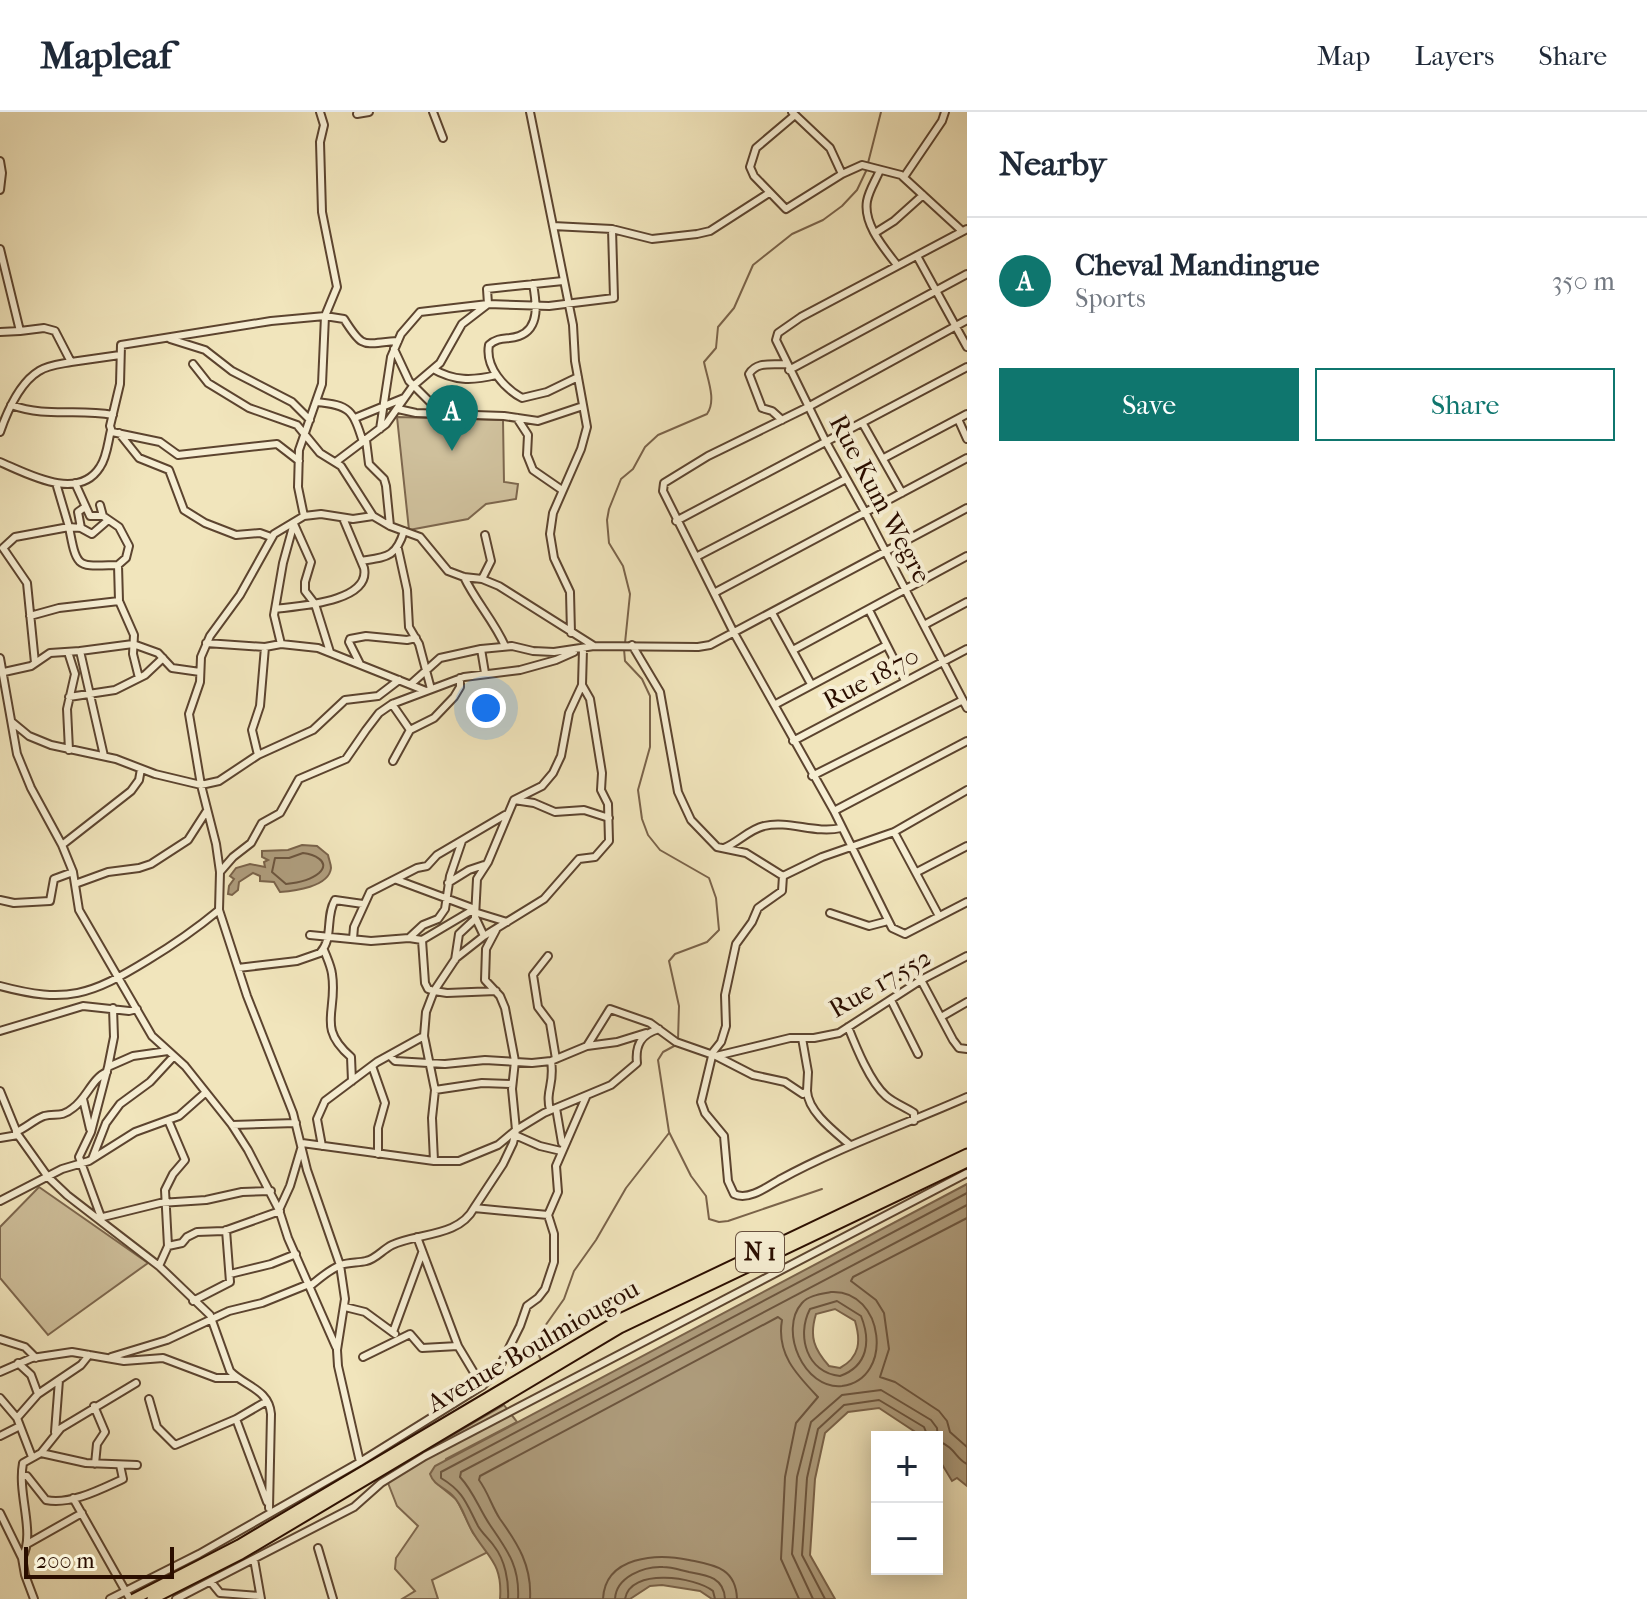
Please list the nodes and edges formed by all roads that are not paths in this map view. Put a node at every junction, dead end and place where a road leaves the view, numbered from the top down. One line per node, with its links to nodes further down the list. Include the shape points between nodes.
1 (320, 112): 32 (street, via 322,212 338,282)
2 (369, 112): 6 (street)
3 (433, 112): 8 (street)
4 (530, 112): 16 (street)
5 (945, 112): 12 (street)
6 (357, 114)
7 (796, 114): 11 (street, via 830,148); 14 (street, via 756,148 750,163)
8 (443, 138)
9 (0, 161): 13 (street)
10 (880, 170): 11 (street, via 862,165); 12 (street); 19 (street, via 867,200)
11 (842, 174): 14 (street, via 786,209)
12 (904, 177): 15 (street)
13 (0, 190)
14 (769, 193): 17 (street, via 704,233 652,239)
15 (923, 195): 18 (street); 19 (street)
16 (553, 226): 17 (street); 25 (street)
17 (612, 229): 29 (street, via 614,298)
18 (965, 230): 21 (street)
19 (875, 233): 22 (street)
20 (0, 249): 27 (street)
21 (917, 256): 22 (street); 28 (street)
22 (897, 265): 43 (street, Rue Kum Wegre, via 776,336)
23 (967, 274): 28 (street)
24 (0, 281): 27 (street)
25 (563, 281): 26 (street); 29 (street)
26 (533, 284): 30 (street, via 489,288); 31 (street)
27 (9, 285): 35 (street)
28 (937, 290): 34 (street); 43 (street)
29 (568, 303): 31 (street); 47 (street)
30 (488, 304): 31 (street); 38 (street, via 420,312); 45 (street, via 462,324)
31 (537, 306): 46 (street, via 525,332 489,345)
32 (325, 316): 37 (street); 38 (street, via 344,319 362,343); 50 (street, via 323,378)
33 (967, 320): 34 (street)
34 (956, 326): 39 (street); 54 (street)
35 (20, 331): 36 (street); 41 (street, via 55,331)
36 (0, 332)
37 (168, 338): 40 (street, via 124,344); 62 (street, via 205,350 232,371 292,402)
38 (396, 345): 48 (street, via 403,373); 53 (street)
39 (967, 347)
40 (120, 355): 41 (street); 58 (street)
41 (71, 362): 51 (street, via 40,369)
42 (193, 364): 68 (street, via 208,383 249,408 290,421)
43 (787, 367): 54 (street, Rue Kum Wegre); 63 (street, via 762,365 749,374 762,408)
44 (967, 367): 64 (street)
45 (433, 369): 46 (street, via 468,381); 48 (street)
46 (496, 375): 47 (street, via 522,398)
47 (578, 377): 52 (street)
48 (413, 386): 49 (street); 56 (street)
49 (405, 398): 53 (street); 55 (street)
50 (316, 402): 59 (street, via 342,406); 62 (street)
51 (11, 405): 58 (street, via 52,415); 66 (street)
52 (583, 406): 60 (street, via 547,420); 82 (street, via 586,435)
53 (383, 407): 59 (street); 65 (street)
54 (808, 407): 63 (street); 71 (street, Rue Kum Wegre)
55 (398, 409): 56 (street); 65 (street)
56 (442, 414): 60 (street)
57 (967, 414): 61 (street)
58 (113, 415): 67 (street)
59 (355, 418): 70 (street)
60 (517, 418): 82 (street, via 528,435 533,470)
61 (958, 419): 69 (street); 73 (street)
62 (310, 420): 68 (street)
63 (782, 420): 92 (street, via 664,483)
64 (863, 424): 71 (street); 73 (street)
65 (380, 429): 70 (street)
66 (0, 432)
67 (115, 432): 72 (street, via 160,442); 78 (street, via 139,458); 81 (street, via 103,464 89,480)
68 (305, 434): 75 (street); 76 (street, via 320,453)
69 (967, 439)
70 (364, 441): 76 (street); 94 (street, via 369,464 384,479)
71 (826, 442): 79 (street, Rue Kum Wegre); 92 (street)
72 (178, 455): 75 (street, via 277,444); 78 (street)
73 (884, 458): 83 (street)
74 (967, 458): 83 (street)
75 (299, 461): 88 (street)
76 (337, 461): 89 (street)
77 (0, 462): 80 (street)
78 (169, 470): 99 (street, via 184,510 236,535)
79 (846, 479): 87 (street, Rue Kum Wegre); 104 (street)
80 (56, 483): 81 (street); 95 (street)
81 (75, 483): 85 (street)
82 (562, 490): 119 (street, via 553,513 551,543 570,592)
83 (902, 493): 87 (street)
84 (100, 505): 90 (street)
85 (85, 507): 90 (street, via 90,516); 96 (street, via 78,512)
86 (967, 508): 102 (street)
87 (865, 512): 102 (street, Rue Kum Wegre); 110 (street)
88 (304, 516): 91 (street); 93 (street)
89 (373, 516): 91 (street); 94 (street)
90 (105, 518): 96 (street, via 92,534); 106 (street, via 119,527 129,546)
91 (343, 518): 105 (street)
92 (676, 521): 104 (street)
93 (295, 522): 99 (street); 113 (street, via 311,562 305,588); 114 (street)
94 (390, 526): 97 (street)
95 (69, 527): 96 (street); 100 (street, via 15,537); 106 (street, via 80,563)
96 (81, 528)
97 (404, 531): 101 (street); 107 (street, via 420,537 443,567)
98 (485, 535): 108 (street, via 491,561)
99 (271, 537): 122 (street)
100 (2, 548): 117 (street, via 27,583)
101 (398, 549): 105 (street); 121 (street, via 409,627)
102 (886, 553): 109 (street, Rue Kum Wegre); 116 (street)
103 (967, 556): 109 (street)
104 (696, 557): 110 (street)
105 (361, 561): 113 (street, via 366,573 357,590)
106 (118, 565): 111 (street)
107 (464, 577): 108 (street); 126 (street)
108 (482, 579): 119 (street)
109 (905, 589): 115 (street); 118 (street, Rue Kum Wegre)
110 (714, 593): 120 (street)
111 (119, 601): 117 (street); 123 (street, via 133,630)
112 (967, 602): 118 (street)
113 (315, 604): 114 (street); 136 (street)
114 (275, 609): 124 (street)
115 (869, 610): 128 (street); 133 (street)
116 (772, 613): 120 (street); 133 (street)
117 (30, 616): 140 (street)
118 (924, 625): 139 (street, Rue Kum Wegre)
119 (571, 633): 127 (street)
120 (734, 633): 125 (street, via 698,647); 158 (street)
121 (416, 638): 141 (street, via 350,639); 142 (street)
122 (206, 643): 129 (street); 144 (street)
123 (133, 644): 134 (street); 138 (street); 146 (street)
124 (281, 644): 129 (street); 136 (street)
125 (632, 645): 127 (street); 183 (street, via 660,692 678,795 692,822)
126 (505, 646): 130 (street); 131 (street, via 542,652)
127 (594, 646): 131 (street)
128 (885, 646): 149 (street); 151 (street)
129 (265, 647): 165 (street, via 260,706 252,730)
130 (481, 649): 142 (street, via 440,658); 145 (street)
131 (580, 649): 145 (street, via 532,667); 152 (street)
132 (967, 649): 139 (street, Rue 18.70)
133 (793, 650): 151 (street)
134 (80, 651): 135 (street); 154 (street)
135 (68, 652): 140 (street, via 45,655); 155 (street, via 75,674)
136 (330, 652): 141 (street)
137 (0, 658): 143 (street)
138 (163, 658): 144 (street, via 172,668); 146 (street)
139 (944, 662): 149 (street, Rue 18.70); 156 (street, Rue Kum Wegre)
140 (35, 663): 143 (street)
141 (360, 664): 148 (street)
142 (425, 671): 150 (street); 153 (street)
143 (4, 672): 160 (street)
144 (200, 672): 170 (street, via 189,714)
145 (485, 673): 147 (street)
146 (139, 678): 154 (street)
147 (460, 678): 153 (street); 161 (street, via 458,692 444,707)
148 (399, 680): 150 (street); 165 (street, via 378,696 345,700 313,730)
149 (905, 681): 162 (street, Rue 18.70)
150 (411, 684): 153 (street)
151 (811, 684): 158 (street)
152 (582, 685): 172 (street, via 553,773 542,786); 176 (street, via 590,699)
153 (428, 690): 157 (street)
154 (91, 694): 155 (street); 166 (street)
155 (69, 697): 164 (street)
156 (963, 700): 159 (street, Rue Kum Wegre); 169 (street)
157 (392, 704): 161 (street); 186 (street, via 379,713 346,759 299,779 280,813 262,823 251,843)
158 (776, 704): 162 (street)
159 (967, 708)
160 (12, 721): 164 (street, via 36,739); 180 (street, via 19,758)
161 (410, 730): 167 (street)
162 (793, 741): 169 (street)
163 (967, 741): 174 (street)
164 (69, 750): 166 (street)
165 (258, 755): 170 (street, via 219,781)
166 (104, 756): 168 (street)
167 (393, 761)
168 (141, 769): 170 (street); 180 (street, via 135,787)
169 (812, 776): 174 (street)
170 (201, 785): 173 (street)
171 (967, 790): 178 (street)
172 (514, 800): 175 (street); 176 (street, via 555,812 588,810)
173 (207, 811): 186 (street); 191 (street, via 194,835 151,864)
174 (834, 811): 177 (street)
175 (507, 813): 179 (street); 184 (street)
176 (609, 818): 201 (street, via 609,841 597,855 579,859 544,899)
177 (841, 828): 182 (street); 183 (street, via 763,826)
178 (894, 832): 182 (street); 187 (street)
179 (462, 841): 189 (street); 190 (street)
180 (62, 845): 185 (street)
181 (967, 846): 187 (street)
182 (851, 848): 188 (street); 200 (street)
183 (722, 849): 188 (street, via 742,851)
184 (486, 865): 190 (street); 197 (street, via 477,879)
185 (73, 872): 191 (street); 193 (street, via 54,879 50,901)
186 (220, 872): 196 (street)
187 (917, 872): 199 (street)
188 (783, 876): 234 (street, via 782,891 758,908 736,944 725,995 726,1026)
189 (397, 880): 192 (street); 195 (street, via 370,892)
190 (448, 883): 192 (street)
191 (75, 884): 214 (street, via 78,907)
192 (446, 899): 197 (street); 206 (street, via 438,919)
193 (0, 900)
194 (967, 902): 199 (street)
195 (363, 904): 205 (street, via 335,900); 207 (street)
196 (219, 910): 213 (street); 214 (street)
197 (475, 913): 201 (street); 204 (street); 208 (street, via 465,912); 212 (street, via 459,934)
198 (830, 913): 200 (street, via 869,926)
199 (939, 916): 200 (street, via 905,934)
200 (888, 921)
201 (507, 922): 202 (street)
202 (497, 928): 204 (street); 218 (street, via 486,949 485,974)
203 (310, 935): 205 (street)
204 (484, 936): 212 (street)
205 (329, 938): 207 (street); 209 (street)
206 (409, 938): 207 (street); 208 (street)
207 (353, 939)
208 (422, 940): 217 (street, via 426,986)
209 (324, 950): 213 (street, via 297,961); 241 (street, via 332,975 331,1030 335,1044 351,1057)
210 (548, 956): 236 (street, via 534,971 534,981 538,1007 550,1023)
211 (967, 956): 215 (street, Rue 17.552)
212 (455, 960): 217 (street)
213 (238, 968): 253 (street)
214 (117, 979): 216 (street, via 96,990 67,995); 222 (street)
215 (921, 980): 219 (street, Rue 17.552); 223 (street)
216 (0, 986)
217 (434, 991): 218 (street); 228 (street)
218 (496, 991): 237 (street, via 505,1008)
219 (891, 1000): 224 (street, Rue 17.552); 233 (street)
220 (967, 1002): 223 (street)
221 (113, 1008): 222 (street); 226 (street, via 83,1006); 240 (street)
222 (137, 1009): 232 (street, via 152,1036)
223 (941, 1017): 231 (street, via 959,1048)
224 (848, 1027): 229 (street, Rue 17.552); 252 (street, via 879,1088 914,1113)
225 (659, 1029): 227 (street); 230 (street, via 610,1009); 234 (street, via 676,1042)
226 (0, 1031)
227 (649, 1032): 230 (street); 247 (street, via 637,1046 635,1065)
228 (424, 1036): 235 (street); 238 (street)
229 (802, 1038): 234 (street, Rue 17.552); 246 (street)
230 (587, 1046): 236 (street)
231 (967, 1049)
232 (171, 1054): 240 (street, via 133,1056); 245 (street); 259 (street, via 150,1082 120,1104)
233 (918, 1054)
234 (714, 1055): 246 (street); 261 (street, via 701,1102 724,1136 729,1186 736,1196 760,1191)
235 (390, 1056): 238 (street, via 395,1061); 239 (street)
236 (553, 1060): 237 (street); 250 (street, via 554,1079 547,1096)
237 (515, 1061): 238 (street); 242 (street)
238 (431, 1063): 243 (street)
239 (372, 1066): 241 (street); 264 (street, via 385,1103)
240 (108, 1069): 249 (street); 255 (street)
241 (352, 1081): 262 (street, via 325,1101 318,1114)
242 (512, 1084): 243 (street); 256 (street)
243 (435, 1090): 267 (street)
244 (0, 1091): 257 (street)
245 (205, 1093): 251 (street); 254 (street)
246 (806, 1095): 261 (street)
247 (586, 1097): 250 (street); 263 (street)
248 (967, 1097): 252 (street)
249 (83, 1099): 255 (street); 257 (street, via 66,1113 46,1116)
250 (553, 1109): 256 (street); 263 (street)
251 (168, 1120): 266 (street, via 135,1132); 274 (street, via 185,1160 167,1184)
252 (914, 1121): 261 (street)
253 (296, 1123): 254 (street); 260 (street)
254 (232, 1125): 272 (street)
255 (91, 1132): 259 (street); 269 (street)
256 (515, 1132): 263 (street, via 540,1146); 267 (street, via 489,1150 459,1161); 275 (street, via 503,1164)
257 (17, 1134): 258 (street); 271 (street)
258 (0, 1138)
259 (98, 1143): 266 (street)
260 (302, 1145): 262 (street); 276 (street); 284 (street)
261 (850, 1145)
262 (322, 1146): 264 (street)
263 (562, 1148): 277 (street, via 558,1192)
264 (378, 1154): 267 (street)
265 (967, 1154): 300 (highway, Avenue Boulmiougou / N 1, via 651,1303)
266 (92, 1159): 269 (street)
267 (434, 1161)
268 (967, 1162): 300 (highway, Avenue Boulmiougou / N 1)
269 (81, 1163): 271 (street); 278 (street)
270 (967, 1173): 330 (street, via 425,1456 354,1507)
271 (48, 1177): 273 (street); 278 (street)
272 (271, 1191): 274 (street); 276 (street)
273 (0, 1201)
274 (165, 1203): 278 (street); 281 (street)
275 (474, 1208): 277 (street); 280 (street, via 455,1225)
276 (280, 1210): 279 (street); 283 (street)
277 (548, 1215): 306 (street, via 555,1257 545,1289 527,1306 502,1365)
278 (100, 1218): 285 (street)
279 (226, 1230): 281 (street, via 197,1232); 286 (street)
280 (417, 1237): 282 (street); 284 (street, via 370,1260)
281 (168, 1246): 285 (street)
282 (422, 1252): 291 (street); 294 (street)
283 (296, 1254): 286 (street); 287 (street)
284 (340, 1265): 287 (street); 289 (street)
285 (159, 1266): 288 (street)
286 (230, 1274): 288 (street, via 230,1282)
287 (310, 1285): 290 (street); 295 (street)
288 (193, 1301): 290 (street)
289 (345, 1307): 291 (street, via 365,1312); 295 (street)
290 (213, 1319): 299 (street); 303 (street, via 225,1362)
291 (393, 1332): 292 (street)
292 (402, 1337): 294 (street, via 411,1334 422,1348); 297 (street)
293 (0, 1339): 298 (street, via 25,1347)
294 (458, 1346): 306 (street)
295 (337, 1350): 318 (street)
296 (89, 1355): 298 (street); 299 (street); 304 (street)
297 (363, 1357)
298 (36, 1358): 301 (street)
299 (108, 1358): 303 (street, via 163,1358 216,1378)
300 (558, 1359): 331 (highway, Avenue Boulmiougou / N 1)
301 (18, 1363): 302 (street); 307 (street, via 28,1371)
302 (0, 1372)
303 (236, 1378): 310 (street)
304 (59, 1380): 307 (street); 314 (street)
305 (136, 1383): 311 (street)
306 (482, 1386): 318 (street)
307 (38, 1394): 313 (street)
308 (0, 1398): 313 (street)
309 (149, 1399): 312 (street, via 157,1427 175,1445)
310 (267, 1401): 312 (street); 324 (street)
311 (94, 1406): 314 (street); 319 (street, via 105,1432 97,1444)
312 (236, 1419): 324 (street)
313 (19, 1422): 315 (street); 317 (street)
314 (55, 1433): 316 (street)
315 (0, 1436)
316 (41, 1453): 317 (street); 319 (street)
317 (32, 1457): 322 (street, via 22,1464)
318 (360, 1462): 324 (street)
319 (95, 1464): 320 (street)
320 (120, 1465): 321 (street); 323 (street, via 123,1479)
321 (137, 1465)
322 (22, 1476): 323 (street, via 48,1501); 327 (street)
323 (73, 1498): 326 (street)
324 (270, 1511): 331 (street)
325 (0, 1513): 329 (street)
326 (82, 1513): 327 (street); 332 (street)
327 (29, 1543): 329 (street)
328 (318, 1548): 338 (street)
329 (22, 1558): 334 (street)
330 (254, 1559): 331 (street); 333 (street)
331 (207, 1570): 332 (highway, Avenue Boulmiougou / N 1); 333 (street, via 220,1593); 336 (highway, Avenue Boulmiougou / N 1); 337 (street)
332 (130, 1596): 335 (street)
333 (261, 1597)
334 (34, 1599)
335 (110, 1599)
336 (152, 1599)
337 (176, 1599)
338 (333, 1599)

